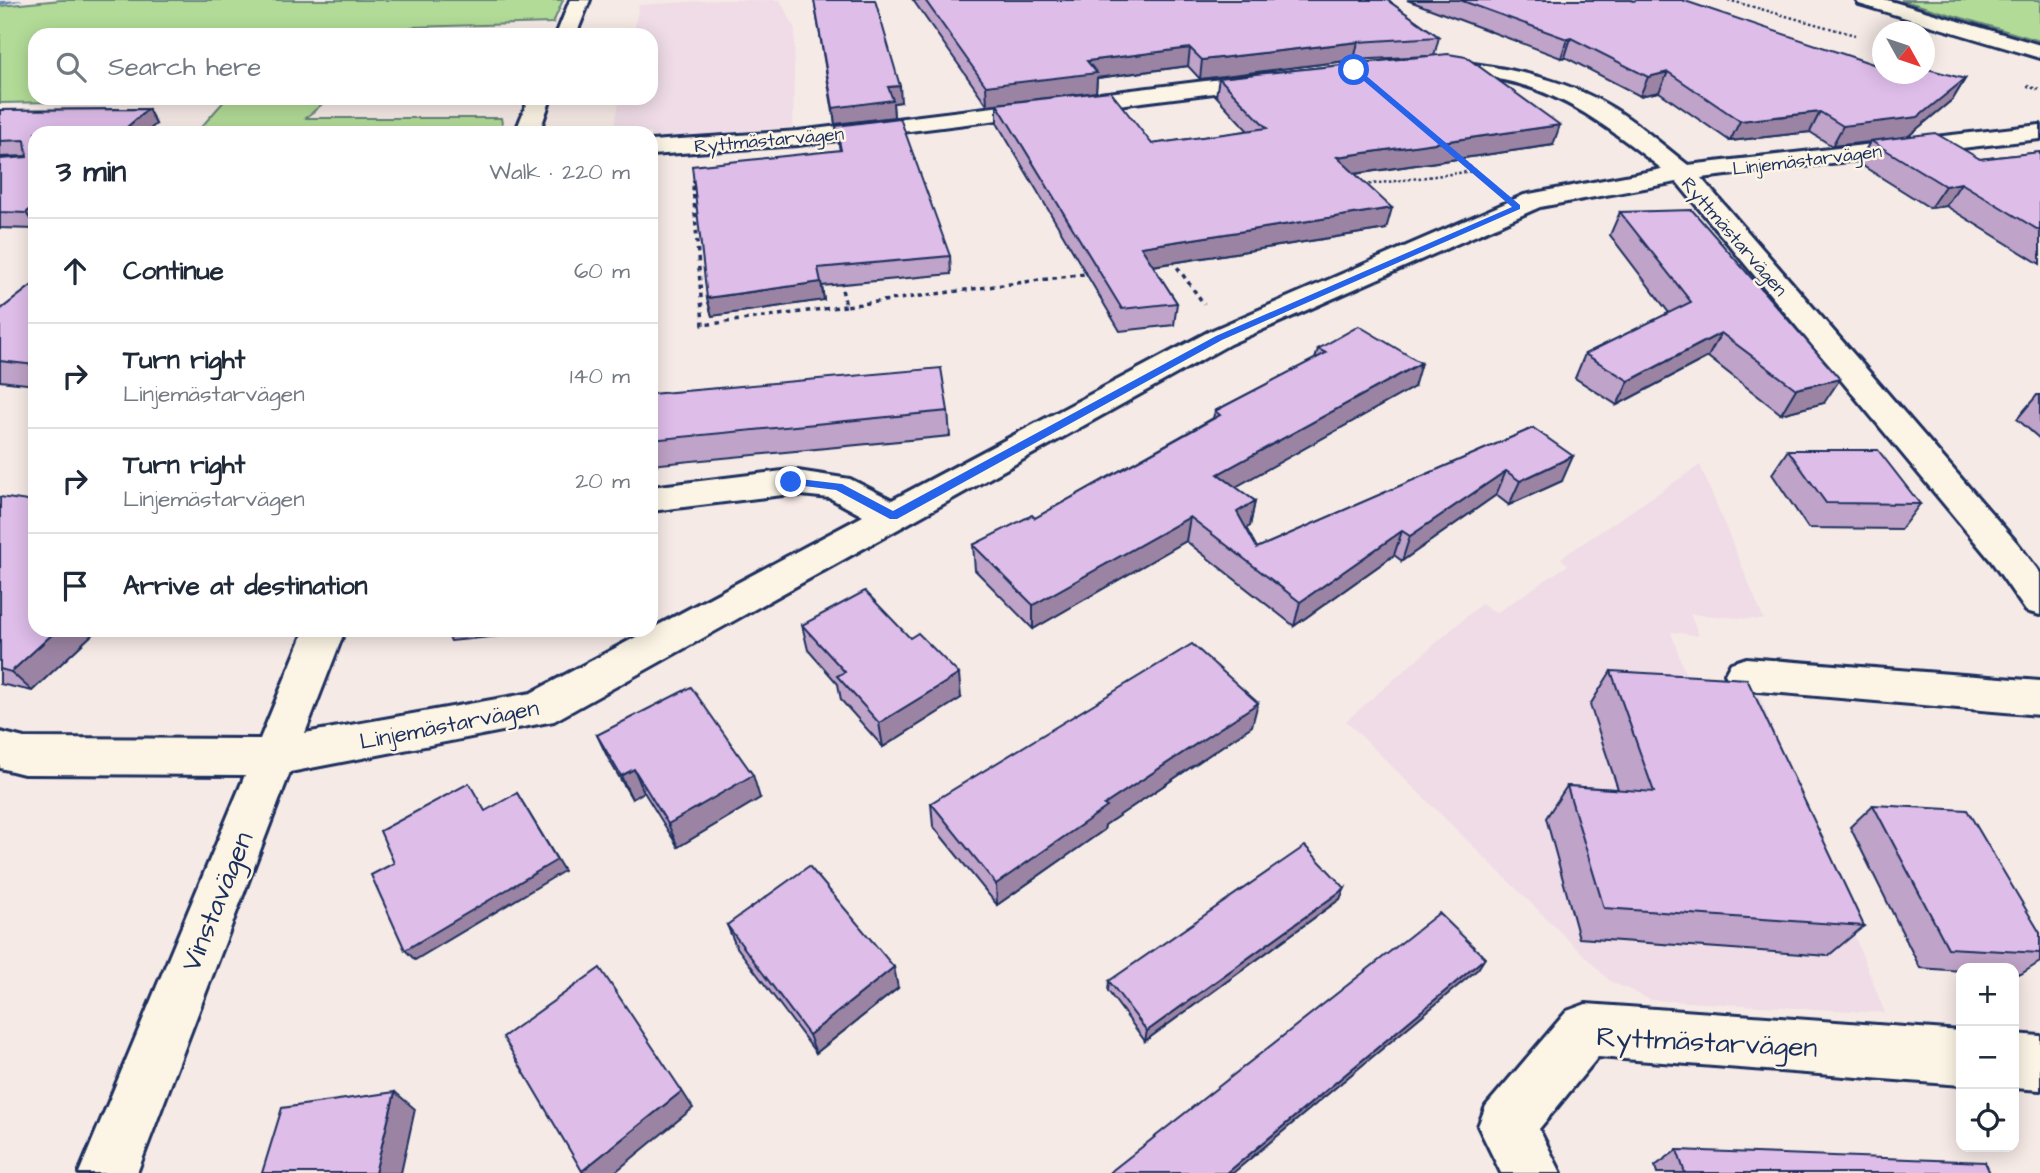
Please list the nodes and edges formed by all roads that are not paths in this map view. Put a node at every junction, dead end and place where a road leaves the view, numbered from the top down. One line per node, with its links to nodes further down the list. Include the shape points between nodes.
1 (607, 0): 3 (street)
2 (1866, 0): 5 (street)
3 (579, 1): 4 (street)
4 (569, 28)
5 (2040, 52)
6 (1405, 67): 12 (street, Ryttmästarvägen, via 1443,64 1506,74 1556,89 1599,109)
7 (1300, 76): 11 (street, Ryttmästarvägen, via 798,138)
8 (537, 105): 9 (street)
9 (530, 126)
10 (2040, 132): 12 (street, Linjemästarvägen)
11 (658, 148)
12 (1683, 173): 14 (street, Linjemästarvägen, via 1518,207 1226,335); 15 (street, Ryttmästarvägen)
13 (658, 498): 14 (street, via 791,482 838,486)
14 (893, 516): 21 (street, Linjemästarvägen, via 539,709)
15 (2022, 552): 16 (street, Ryttmästarvägen)
16 (2040, 601)
17 (322, 637): 21 (street, Vinstavägen)
18 (1746, 674): 19 (street)
19 (2040, 698)
20 (0, 750): 21 (street, Linjemästarvägen, via 24,756)
21 (274, 757): 25 (street, Vinstavägen)
22 (1956, 1058): 26 (street, Ryttmästarvägen, via 1586,1030 1506,1126)
23 (2019, 1061): 24 (street)
24 (2040, 1063)
25 (108, 1173)
26 (1532, 1173)

